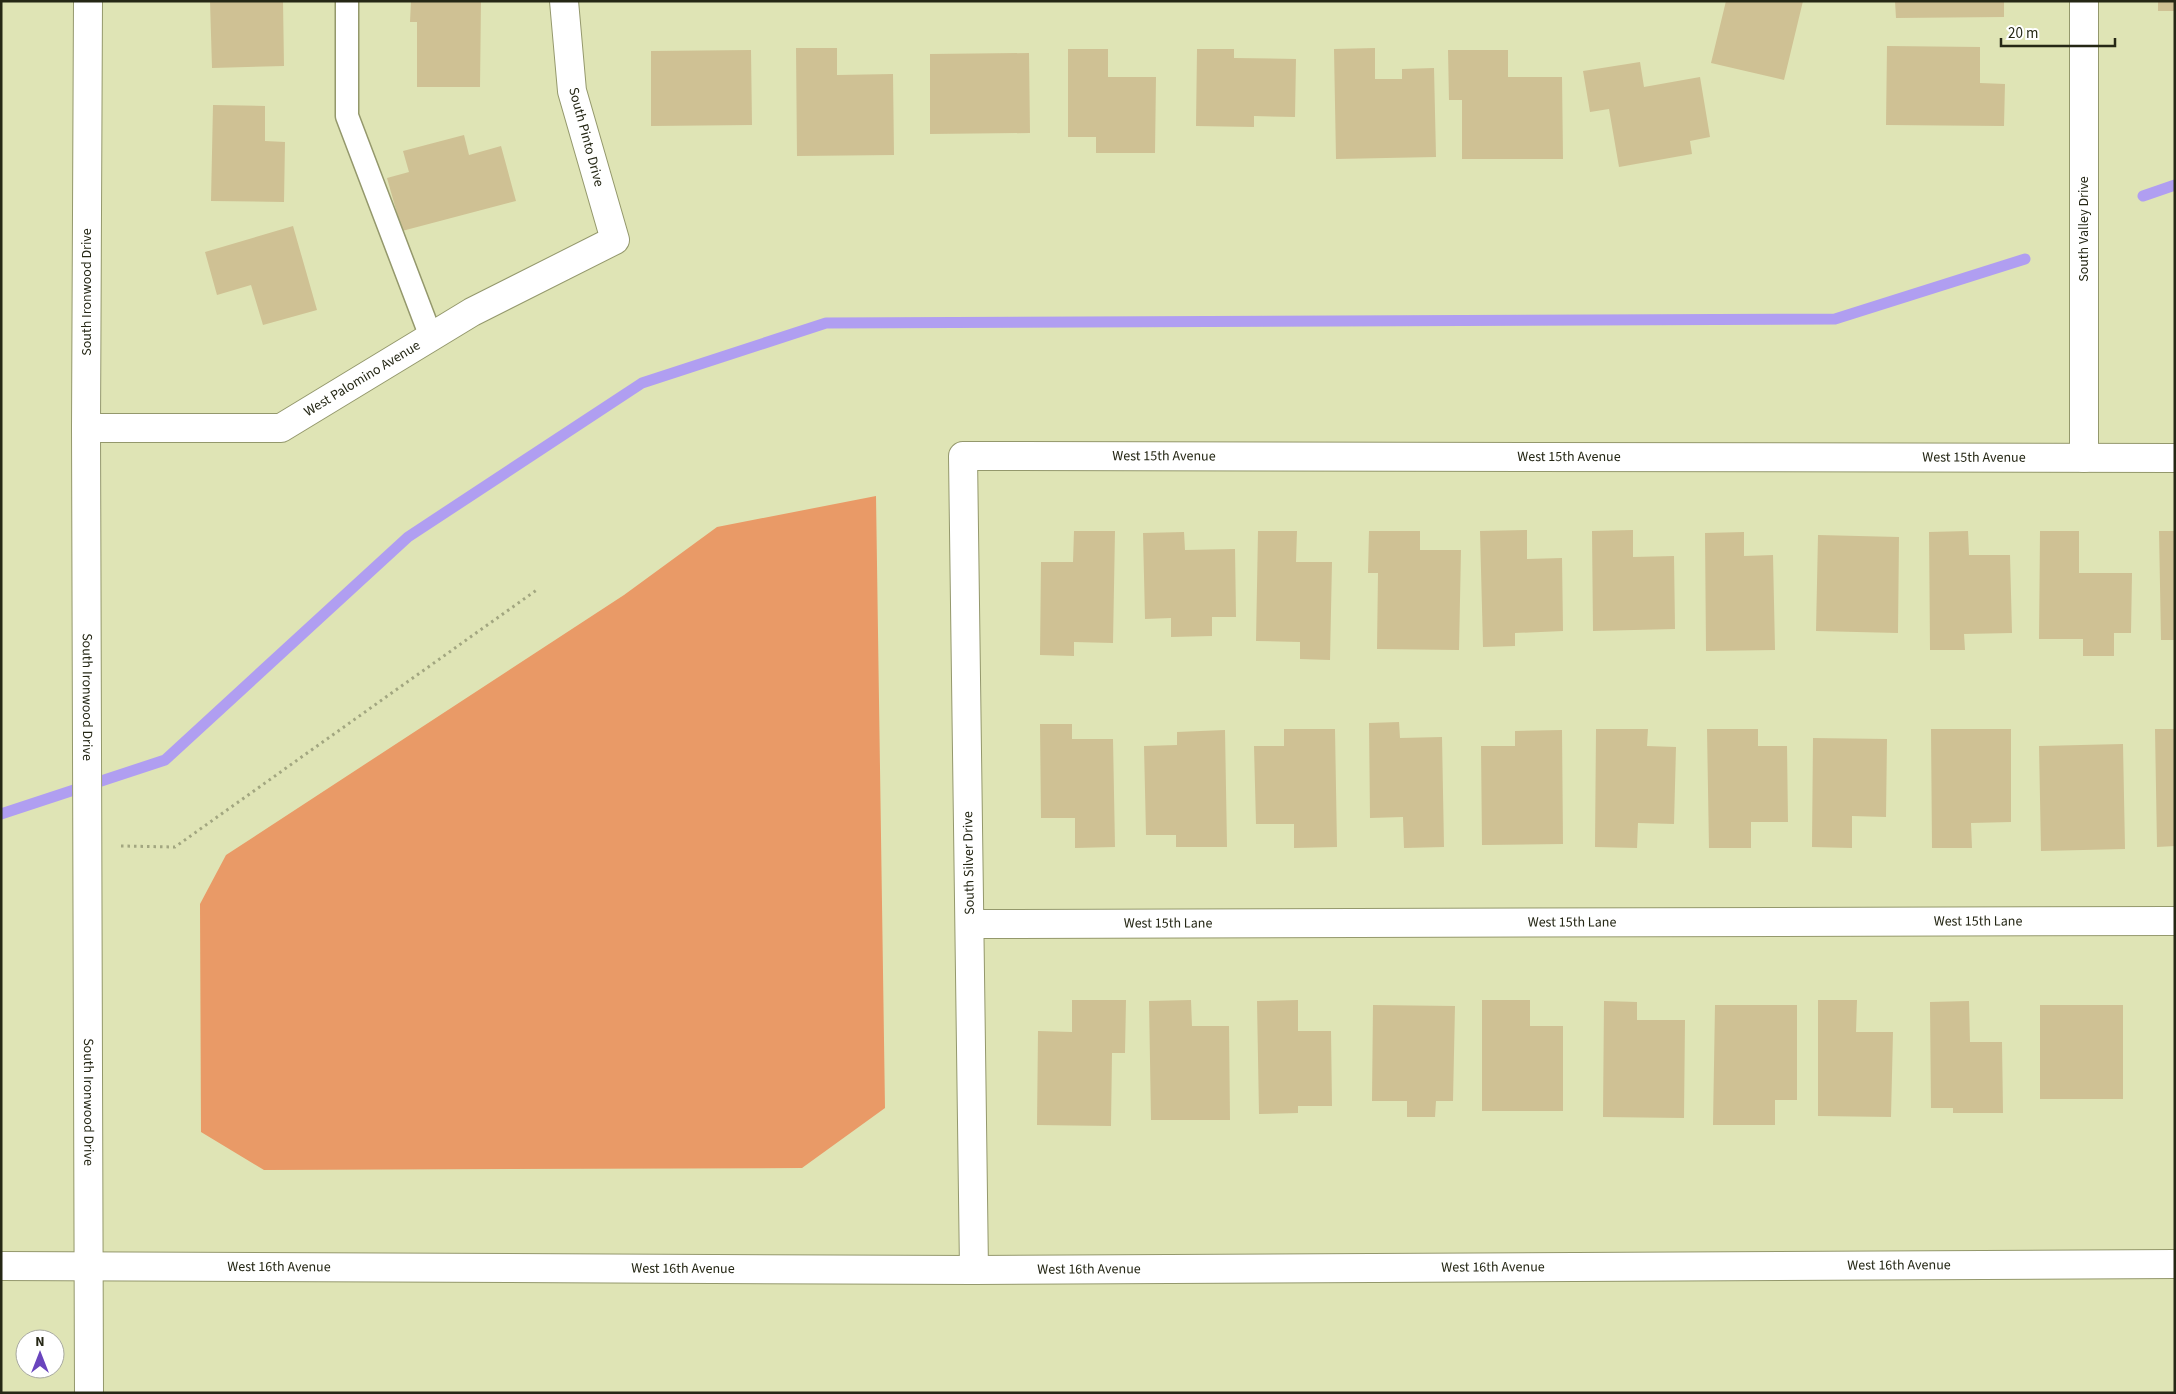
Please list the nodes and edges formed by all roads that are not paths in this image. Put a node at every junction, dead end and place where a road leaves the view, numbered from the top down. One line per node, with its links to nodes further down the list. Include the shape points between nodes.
1 (88, 1): 7 (street, South Ironwood Drive)
2 (347, 1): 6 (lane, via 347,116)
3 (564, 1): 5 (street, South Pinto Drive, via 572,91)
4 (2084, 1): 9 (street, South Valley Drive)
5 (615, 240): 6 (street, West Palomino Avenue, via 472,312)
6 (431, 338): 7 (street, West Palomino Avenue, via 281,428)
7 (86, 428): 15 (street, South Ironwood Drive)
8 (963, 456): 9 (street, West 15th Avenue); 12 (street, South Silver Drive)
9 (2084, 458): 10 (street, West 15th Avenue)
10 (2175, 458)
11 (2175, 921): 12 (street, West 15th Lane)
12 (970, 924): 16 (street, South Silver Drive)
13 (2175, 1264): 16 (street, West 16th Avenue)
14 (1, 1266): 15 (street, West 16th Avenue)
15 (90, 1266): 16 (street, West 16th Avenue); 17 (street, South Ironwood Drive)
16 (974, 1270)
17 (89, 1393)

